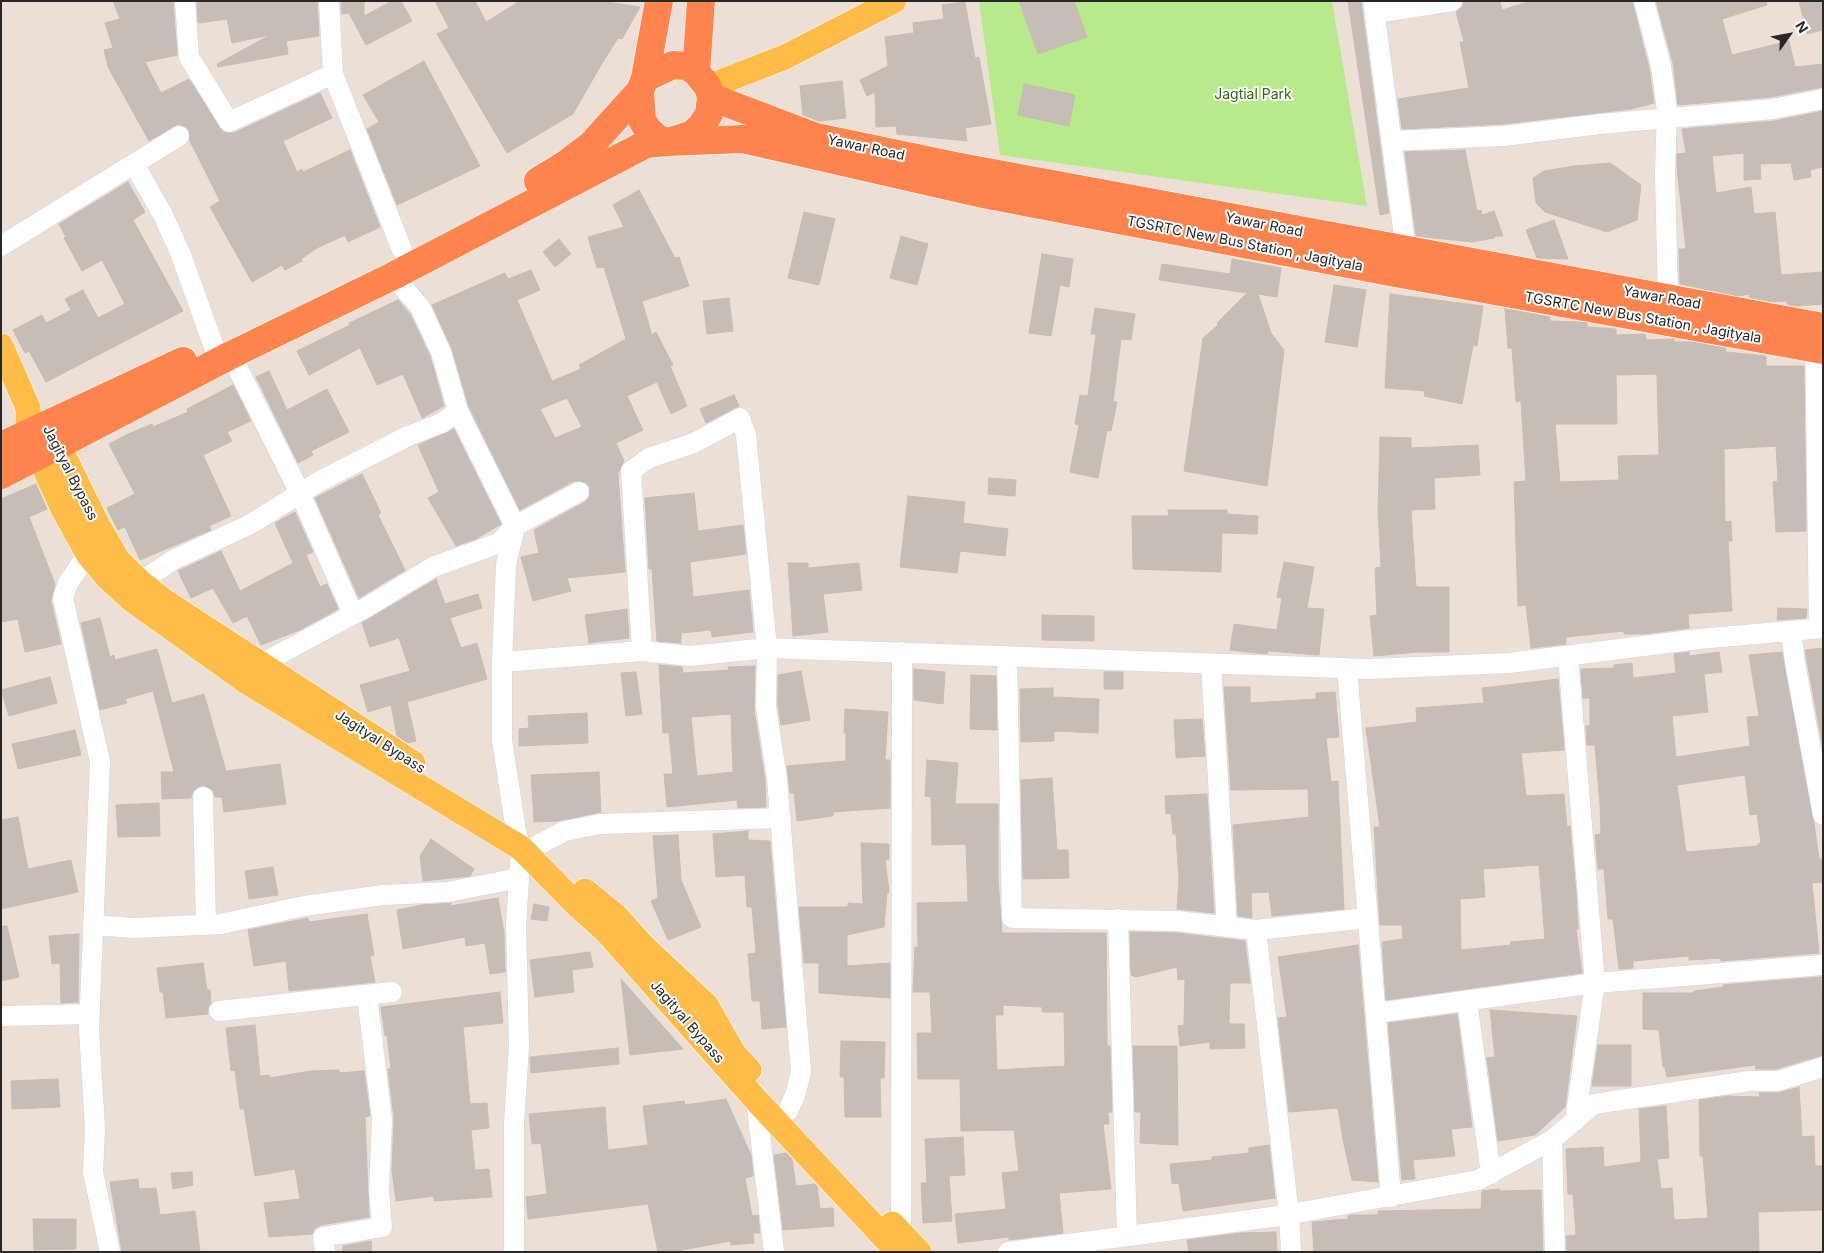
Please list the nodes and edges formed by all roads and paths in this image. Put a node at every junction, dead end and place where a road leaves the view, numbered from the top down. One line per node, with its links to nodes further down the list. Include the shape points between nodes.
1 (185, 1): 9 (street, via 189,57 229,122)
2 (329, 1): 9 (street)
3 (659, 1): 10 (highway)
4 (701, 1): 11 (highway)
5 (894, 1): 11 (main road, via 785,57)
6 (1452, 1): 8 (street)
7 (1644, 1): 13 (street, via 1661,66)
8 (1374, 7): 15 (street)
9 (334, 74): 19 (street)
10 (642, 85): 11 (highway, via 673,65 686,66); 16 (highway, via 642,120 653,135); 19 (highway, via 591,145 566,164)
11 (705, 85): 16 (highway, via 709,114 693,134); 20 (highway, Yawar Road, via 816,137)
12 (1823, 99): 13 (street, via 1773,109)
13 (1667, 118): 15 (street, via 1504,136); 22 (street)
14 (179, 136): 17 (street)
15 (1391, 141): 20 (street)
16 (668, 142): 20 (highway, TGSRTC New Bus Station , Jagityala, via 743,139 983,194); 21 (highway, via 646,144)
17 (134, 164): 18 (street); 25 (street, via 164,218)
18 (1, 246)
19 (402, 250): 25 (highway)
20 (1405, 263): 22 (highway, Yawar Road); 23 (highway, TGSRTC New Bus Station , Jagityala)
21 (393, 276): 25 (highway); 26 (street, via 420,307 441,352)
22 (1668, 299): 23 (highway, Yawar Road)
23 (1819, 338): 36 (street)
24 (1, 346): 27 (main road)
25 (222, 351): 27 (highway); 31 (street)
26 (458, 411): 31 (street, via 442,423 408,436); 32 (street)
27 (40, 433): 28 (highway); 29 (highway); 33 (main road, Jagityal Bypass, via 63,510); 34 (main road, Jagityal Bypass, via 118,560)
28 (1, 446)
29 (1, 475)
30 (579, 492): 32 (street)
31 (300, 493): 34 (street, via 250,525 173,560); 35 (street)
32 (515, 526): 35 (street, via 499,543 433,567); 43 (street, via 506,565)
33 (88, 554): 50 (main road, Jagityal Bypass, via 131,599 247,682); 54 (street, via 68,582 63,598 100,762)
34 (140, 582): 44 (main road, Jagityal Bypass)
35 (353, 614): 44 (street)
36 (1821, 628): 37 (street)
37 (1791, 631): 42 (street); 48 (street)
38 (767, 648): 39 (street, via 690,656); 39 (street, via 746,435 740,418 694,443 649,458 631,471); 40 (street); 49 (street, via 766,707)
39 (642, 651): 43 (street)
40 (902, 652): 41 (street); 76 (street)
41 (1007, 656): 45 (street); 53 (street, via 1012,918)
42 (1568, 656): 46 (street, via 1509,663); 59 (street)
43 (502, 662): 50 (street, via 502,740)
44 (261, 664): 50 (main road, Jagityal Bypass)
45 (1211, 664): 46 (street); 56 (street)
46 (1347, 668): 52 (street)
47 (202, 797): 55 (street)
48 (1823, 814)
49 (780, 818): 50 (street, via 600,824); 69 (street, via 801,1071)
50 (524, 842): 51 (street); 68 (main road, Jagityal Bypass, via 576,904 606,931); 69 (main road, Jagityal Bypass, via 616,916 643,946 706,1004 734,1054)
51 (519, 878): 55 (street, via 448,892 383,894); 79 (street)
52 (1368, 918): 57 (street); 64 (street)
53 (1118, 919): 56 (street); 75 (street)
54 (93, 925): 55 (street, via 134,928); 65 (street)
55 (206, 925)
56 (1227, 927): 57 (street)
57 (1256, 930): 74 (street)
58 (1823, 965): 59 (street)
59 (1595, 983): 62 (street); 70 (street)
60 (392, 992): 61 (street)
61 (367, 996): 63 (street); 78 (street, via 382,1118 379,1191 382,1226 323,1236)
62 (1467, 1001): 64 (street); 72 (street)
63 (219, 1011)
64 (1376, 1013): 73 (street)
65 (90, 1014): 66 (street); 77 (street, via 95,1129 93,1172)
66 (1, 1016)
67 (1823, 1067): 70 (street, via 1778,1081 1749,1081 1594,1104)
68 (756, 1100): 76 (main road, Jagityal Bypass); 80 (street)
69 (788, 1111): 76 (main road, Jagityal Bypass)
70 (1576, 1121): 71 (street)
71 (1552, 1140): 72 (street); 84 (street)
72 (1491, 1174): 73 (street, via 1478,1180)
73 (1391, 1198): 74 (street)
74 (1289, 1215): 75 (street); 83 (street)
75 (1127, 1236): 82 (street)
76 (899, 1242): 81 (main road, Jagityal Bypass)
77 (110, 1252)
78 (325, 1252)
79 (514, 1252)
80 (774, 1252)
81 (918, 1252)
82 (1008, 1252)
83 (1291, 1252)
84 (1554, 1252)

